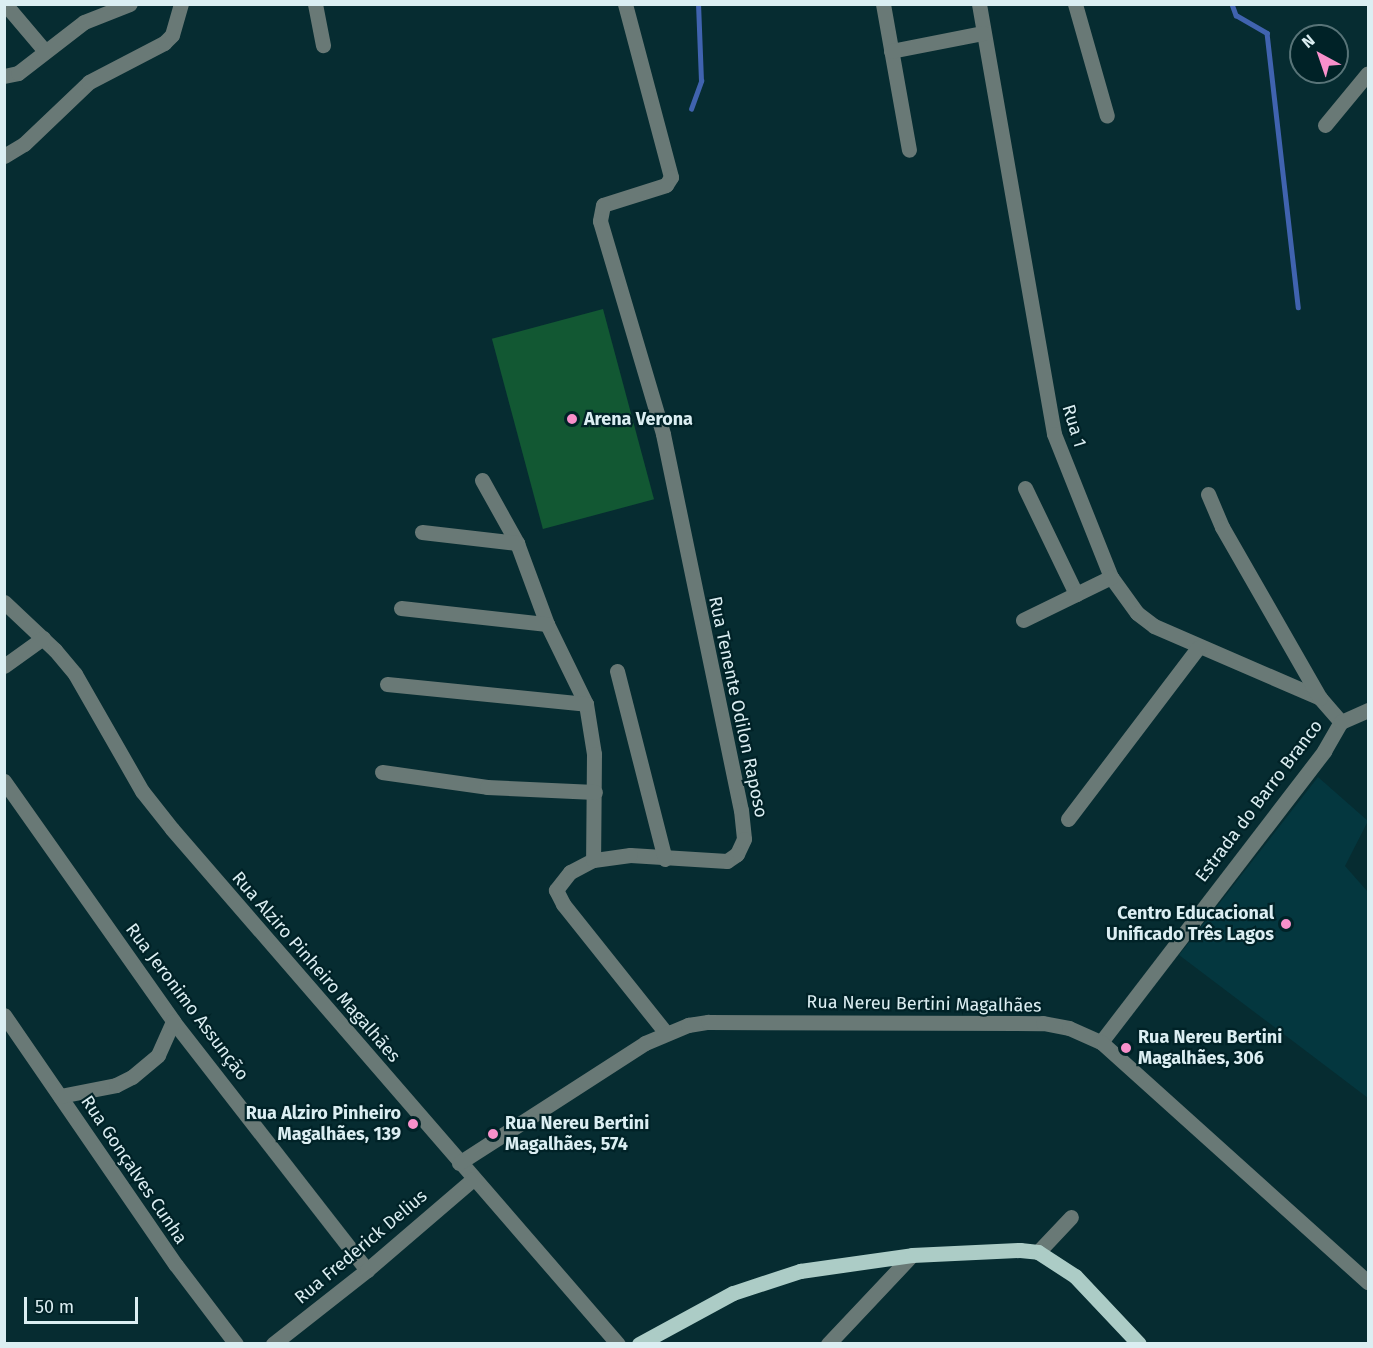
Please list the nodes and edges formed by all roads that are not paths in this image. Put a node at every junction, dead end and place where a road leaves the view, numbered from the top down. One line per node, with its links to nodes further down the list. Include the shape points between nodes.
1 (5, 4): 11 (street)
2 (130, 4): 11 (street, via 84,22)
3 (181, 4): 18 (street, via 172,35 164,43 89,82 24,144)
4 (315, 4): 10 (street)
5 (625, 4): 43 (street, Rua Tenente Odilon Raposo, via 670,170 666,185 603,205 599,214 663,434 744,831 741,848 727,861)
6 (883, 4): 12 (street)
7 (979, 4): 9 (street, Rua 1)
8 (1075, 4): 15 (street)
9 (983, 33): 12 (street); 24 (street, Rua 1, via 1054,434)
10 (323, 45)
11 (44, 50): 14 (street, via 18,73)
12 (891, 51): 17 (street)
13 (1368, 73): 16 (street)
14 (4, 76)
15 (1107, 116)
16 (1325, 125)
17 (909, 150)
18 (4, 156)
19 (483, 480): 23 (street)
20 (1025, 488): 25 (street)
21 (1208, 494): 35 (street, via 1222,528)
22 (422, 532): 23 (street)
23 (517, 543): 29 (street)
24 (1111, 577): 25 (street); 31 (street, Rua 1, via 1137,613)
25 (1076, 594): 28 (street)
26 (4, 602): 30 (street, Rua Alziro Pinheiro Magalhães)
27 (401, 608): 29 (street)
28 (1023, 620)
29 (548, 624): 36 (street)
30 (44, 638): 32 (street); 50 (street, Rua Alziro Pinheiro Magalhães, via 75,674 142,791 171,829)
31 (1198, 648): 35 (street, Rua 1); 42 (street)
32 (4, 666)
33 (617, 671): 43 (street)
34 (387, 684): 36 (street)
35 (1320, 698): 38 (street, Rua 1)
36 (586, 704): 41 (street)
37 (1368, 710): 38 (street, Estrada do Barro Branco)
38 (1341, 722): 48 (street, Estrada do Barro Branco, via 1324,751)
39 (382, 772): 41 (street, via 487,787)
40 (4, 781): 46 (street, Rua Jeronimo Assunção)
41 (595, 792): 44 (street)
42 (1068, 819)
43 (665, 859): 44 (street, Rua Tenente Odilon Raposo, via 630,855)
44 (593, 860): 47 (street, Rua Tenente Odilon Raposo, via 561,880 558,897)
45 (4, 1015): 49 (street, Rua Gonçalves Cunha)
46 (173, 1021): 49 (street, via 158,1055 132,1077 116,1085); 55 (street, Rua Jeronimo Assunção)
47 (664, 1032): 48 (street, Rua Nereu Bertini Magalhães, via 708,1022 997,1021 1069,1028); 50 (street, Rua Nereu Bertini Magalhães)
48 (1101, 1041): 56 (street, Rua Nereu Bertini Magalhães)
49 (60, 1096): 57 (street, Rua Gonçalves Cunha, via 176,1265)
50 (459, 1163): 51 (street, Rua Alziro Pinheiro Magalhães)
51 (473, 1179): 55 (street, Rua Frederick Delius); 59 (street, Rua Alziro Pinheiro Magalhães)
52 (1071, 1217): 53 (street)
53 (1038, 1252): 54 (main road); 62 (main road, via 1075,1276)
54 (912, 1255): 60 (main road, via 800,1271 763,1282 706,1306); 61 (street)
55 (367, 1270): 58 (street, Rua Frederick Delius)
56 (1368, 1282)
57 (236, 1344)
58 (273, 1344)
59 (618, 1344)
60 (639, 1344)
61 (828, 1344)
62 (1139, 1344)

